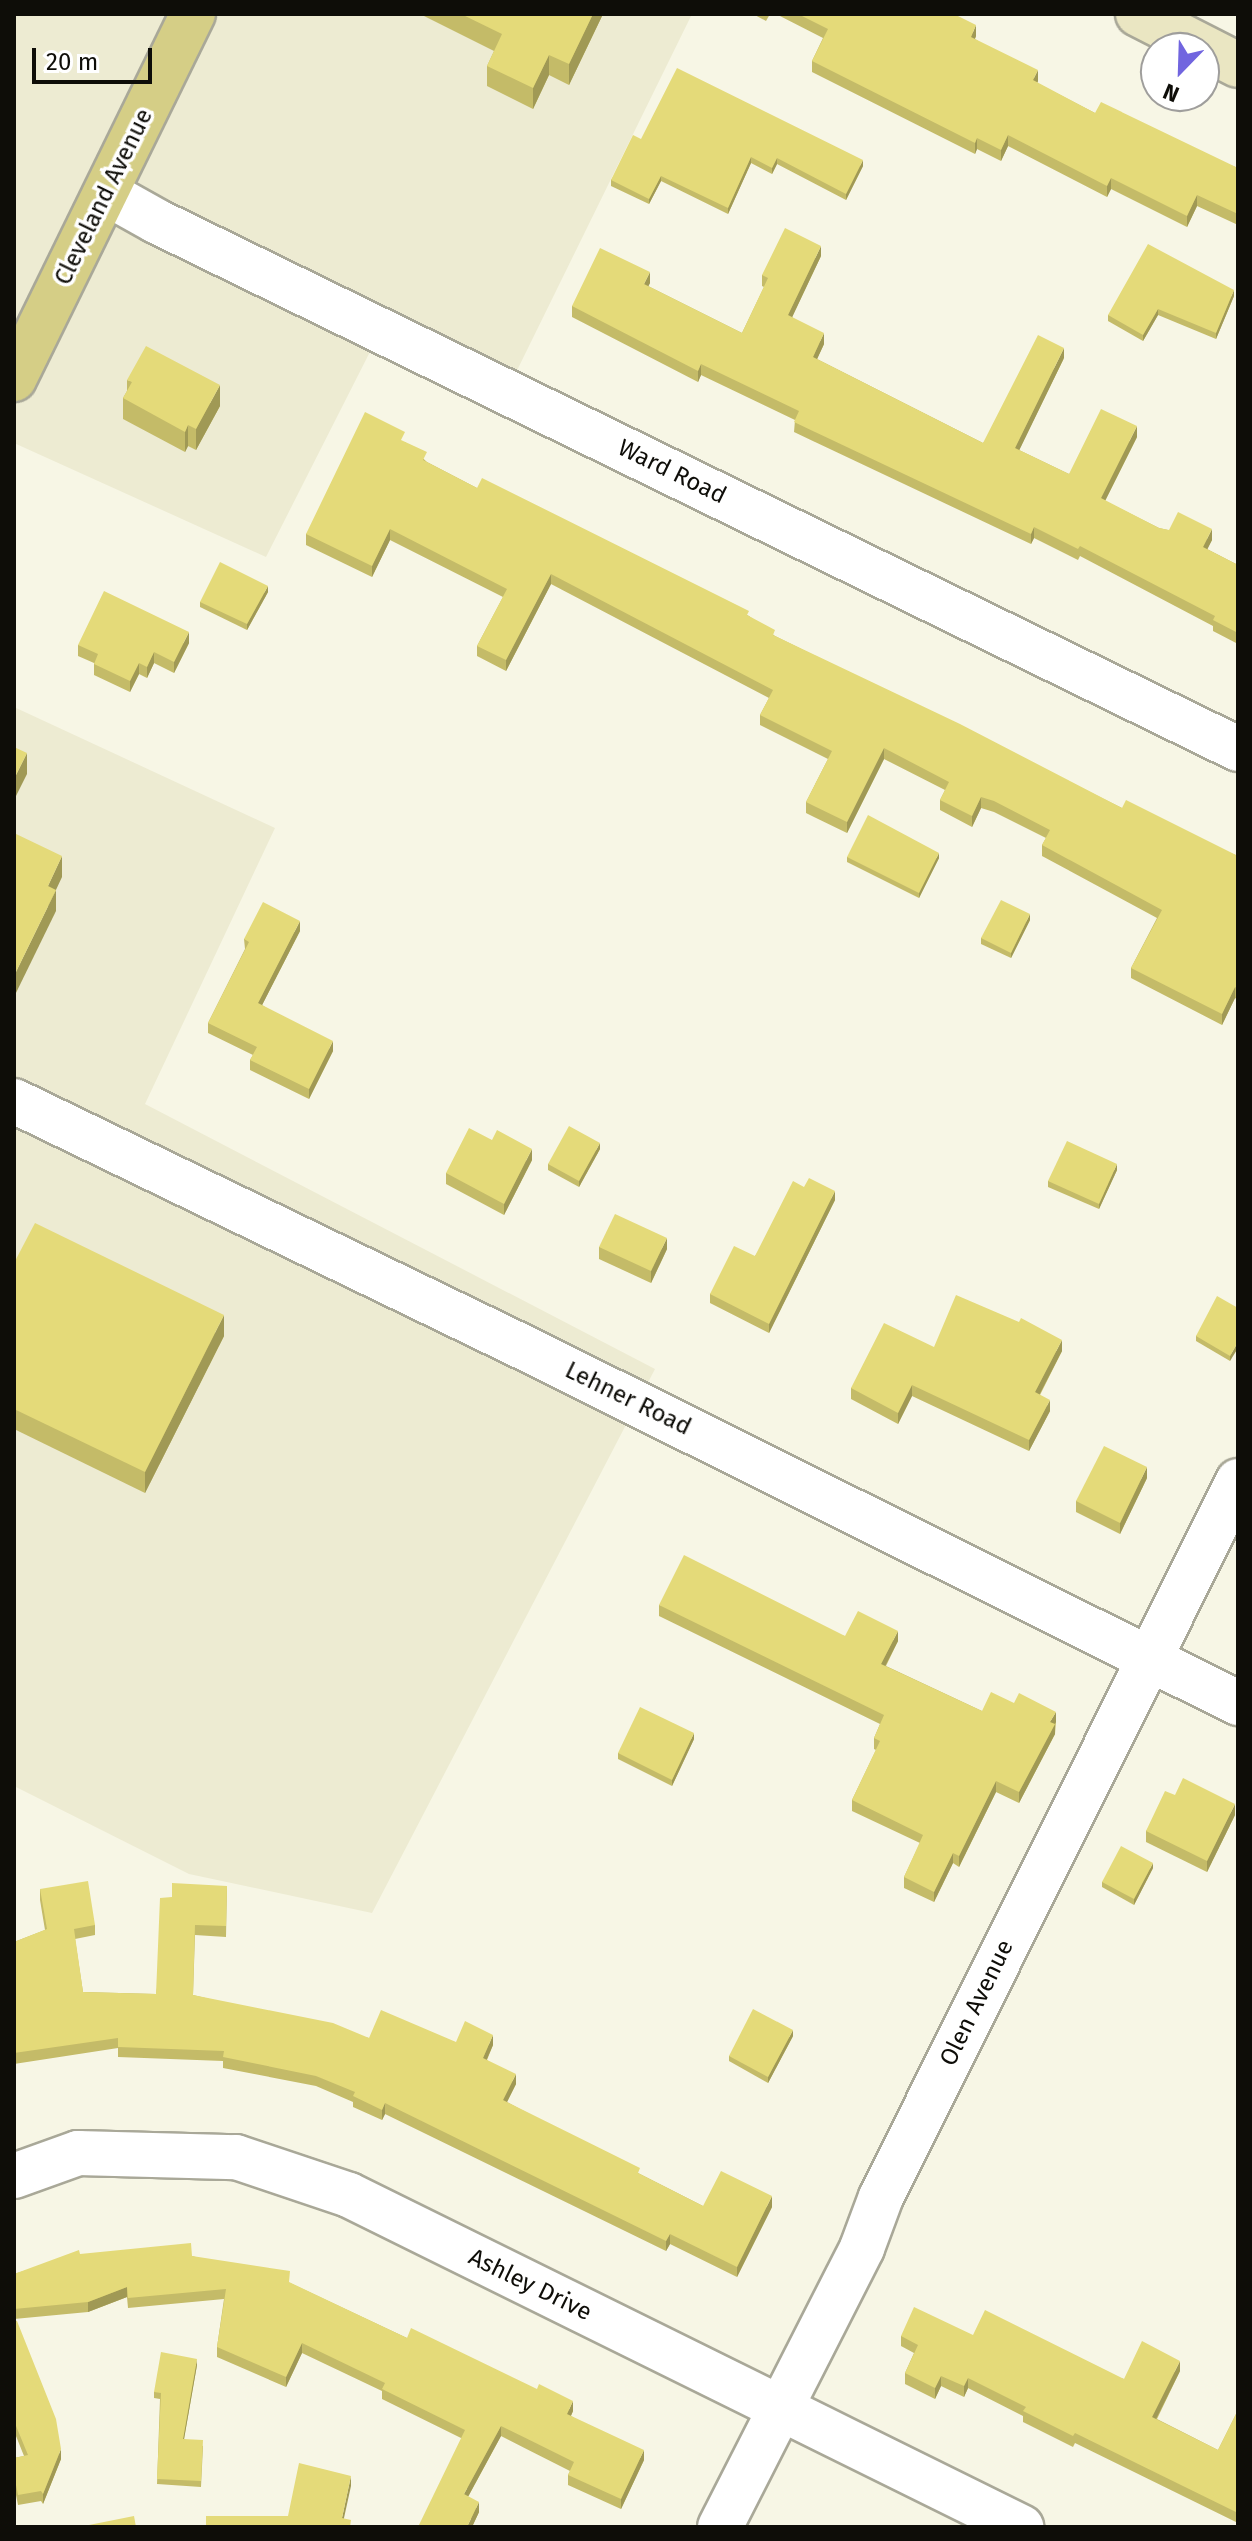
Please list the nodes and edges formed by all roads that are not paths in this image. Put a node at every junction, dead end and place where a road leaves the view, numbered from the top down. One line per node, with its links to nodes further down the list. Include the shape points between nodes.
1 (193, 14): 4 (main road, Cleveland Avenue)
2 (1138, 14): 3 (main road)
3 (1238, 65)
4 (106, 193): 5 (main road, Cleveland Avenue); 6 (street, Ward Road)
5 (14, 379)
6 (1238, 749)
7 (14, 1101): 9 (street, Lehner Road)
8 (1238, 1481): 9 (street, Olen Avenue)
9 (1148, 1658): 10 (street, Lehner Road); 12 (street, Olen Avenue)
10 (1238, 1703)
11 (14, 2176): 12 (street, Ashley Drive, via 78,2153 236,2157 349,2195)
12 (780, 2409): 13 (street, Olen Avenue); 14 (street, Ashley Drive)
13 (720, 2527)
14 (1021, 2527)

